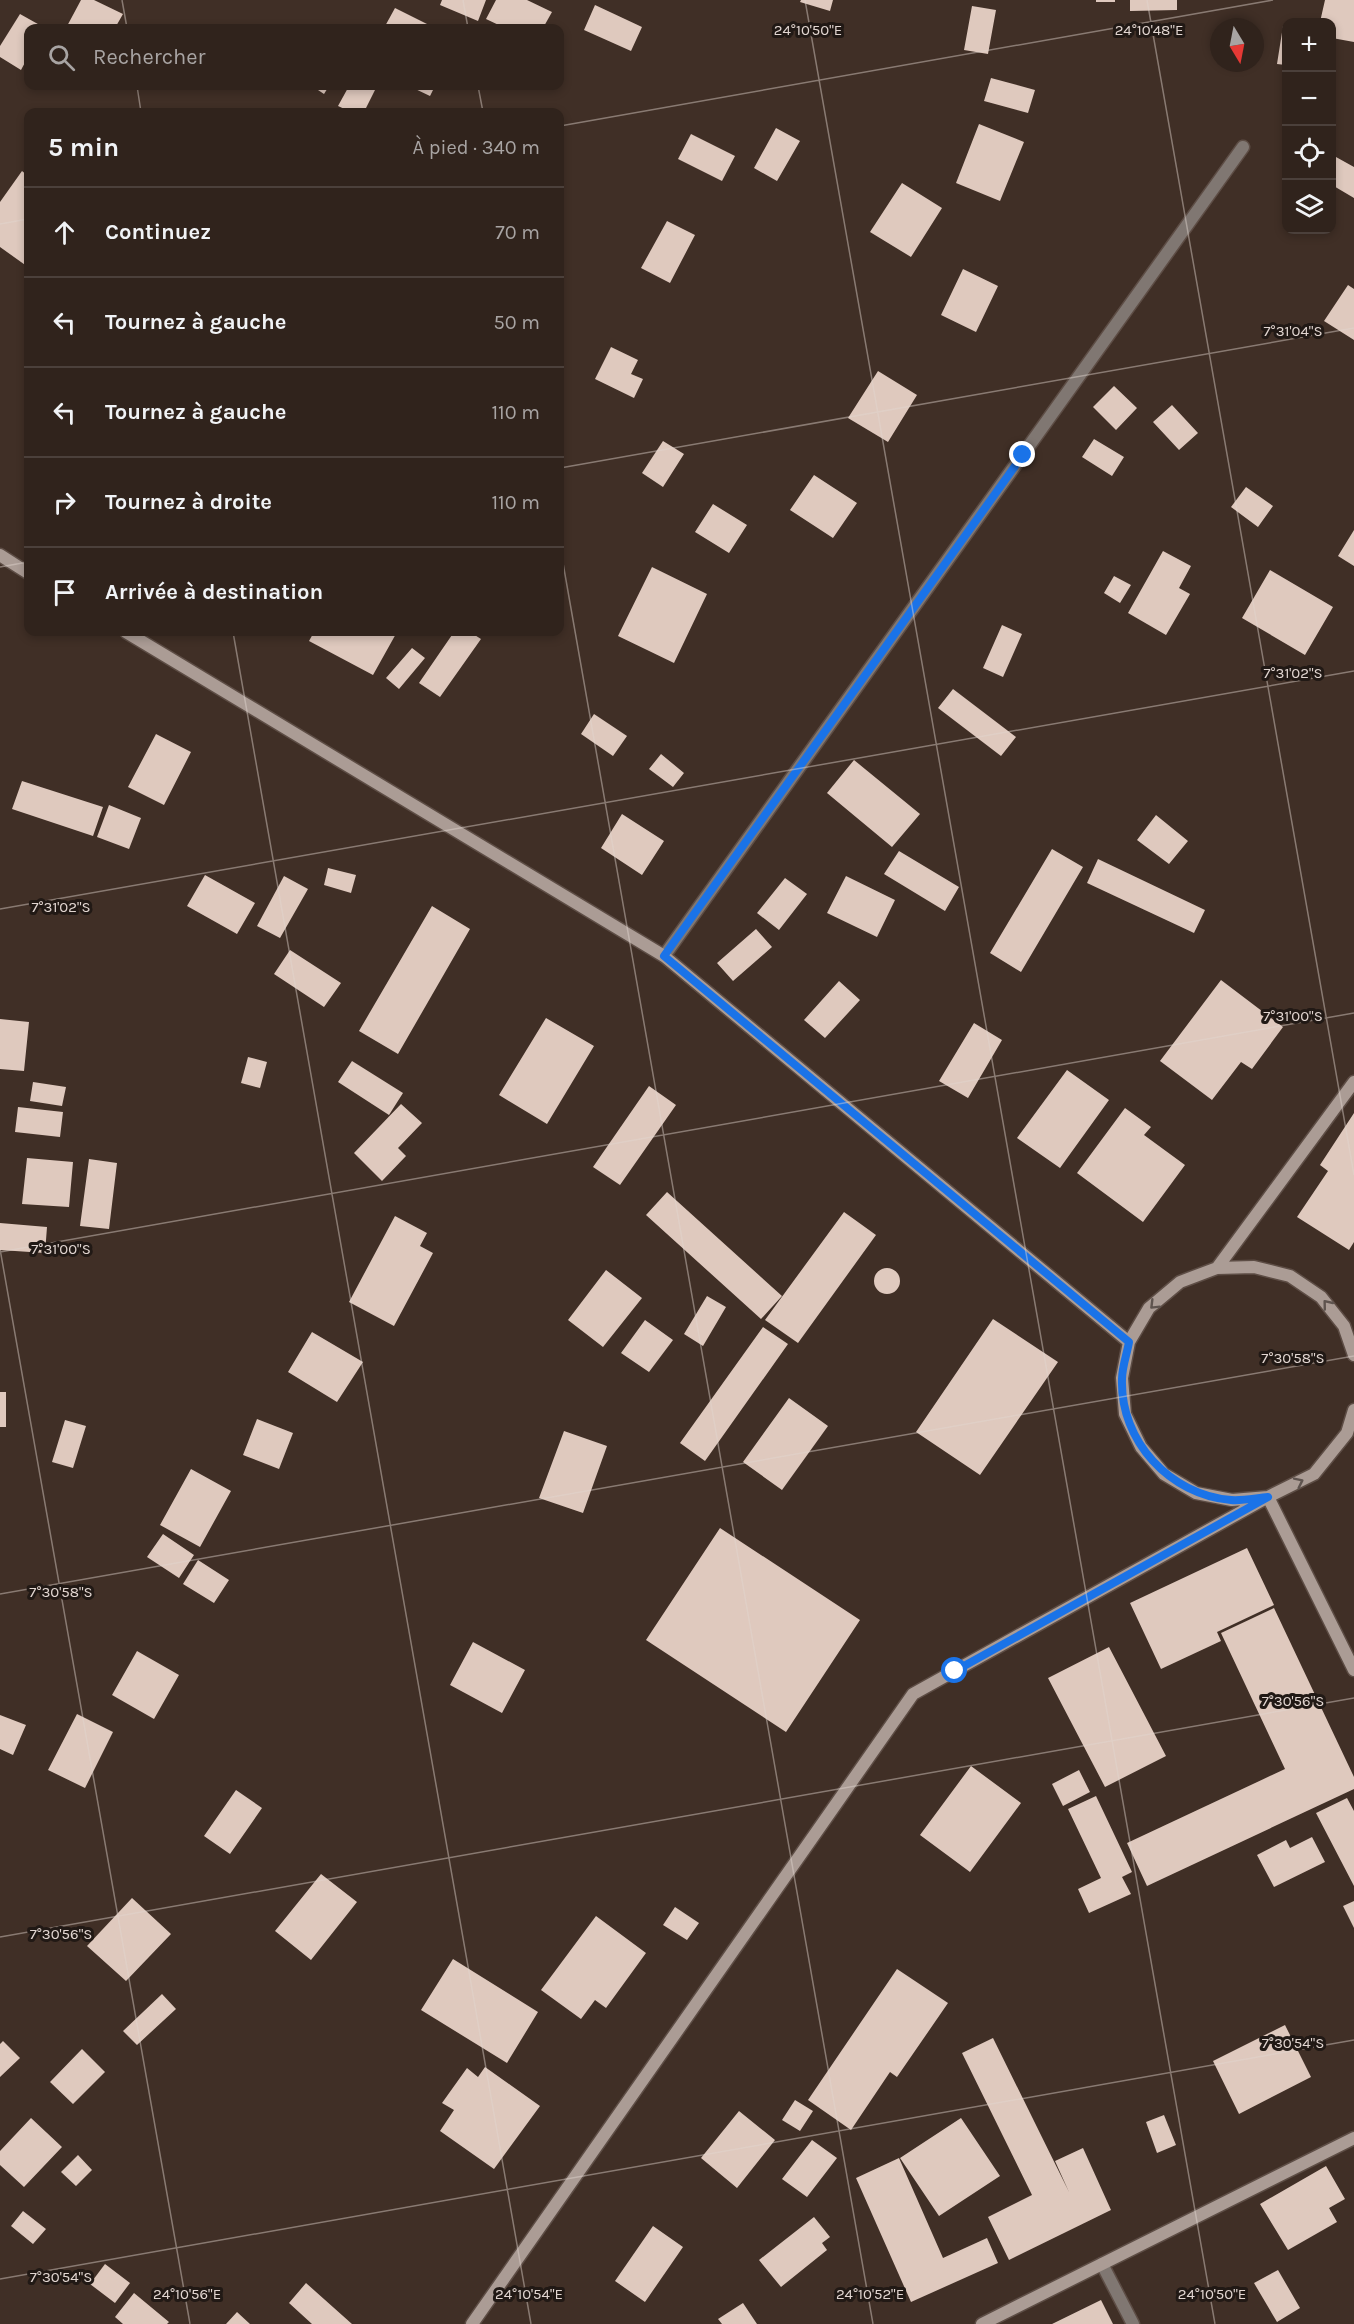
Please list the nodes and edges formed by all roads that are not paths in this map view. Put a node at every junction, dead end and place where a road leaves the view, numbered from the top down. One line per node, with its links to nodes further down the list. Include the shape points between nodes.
1 (1244, 147): 5 (street)
2 (0, 555): 3 (street)
3 (24, 570)
4 (133, 636): 5 (street)
5 (664, 956): 8 (street)
6 (1354, 1082): 7 (street)
7 (1217, 1268): 8 (street, one-way to 8, via 1180,1282 1157,1301); 9 (street, one-way to 7, via 1344,1326 1321,1297 1290,1276 1254,1267)
8 (1129, 1342): 12 (street, via 1122,1378 1125,1414 1140,1447 1164,1474 1196,1493 1232,1500)
9 (1354, 1355)
10 (1354, 1410): 11 (street)
11 (1351, 1432): 12 (street, one-way to 11, via 1314,1474)
12 (1268, 1497): 13 (street); 16 (street, via 913,1694)
13 (1354, 1670)
14 (1354, 2138): 15 (street)
15 (1102, 2264): 17 (street); 18 (street)
16 (472, 2324)
17 (982, 2324)
18 (1133, 2324)

